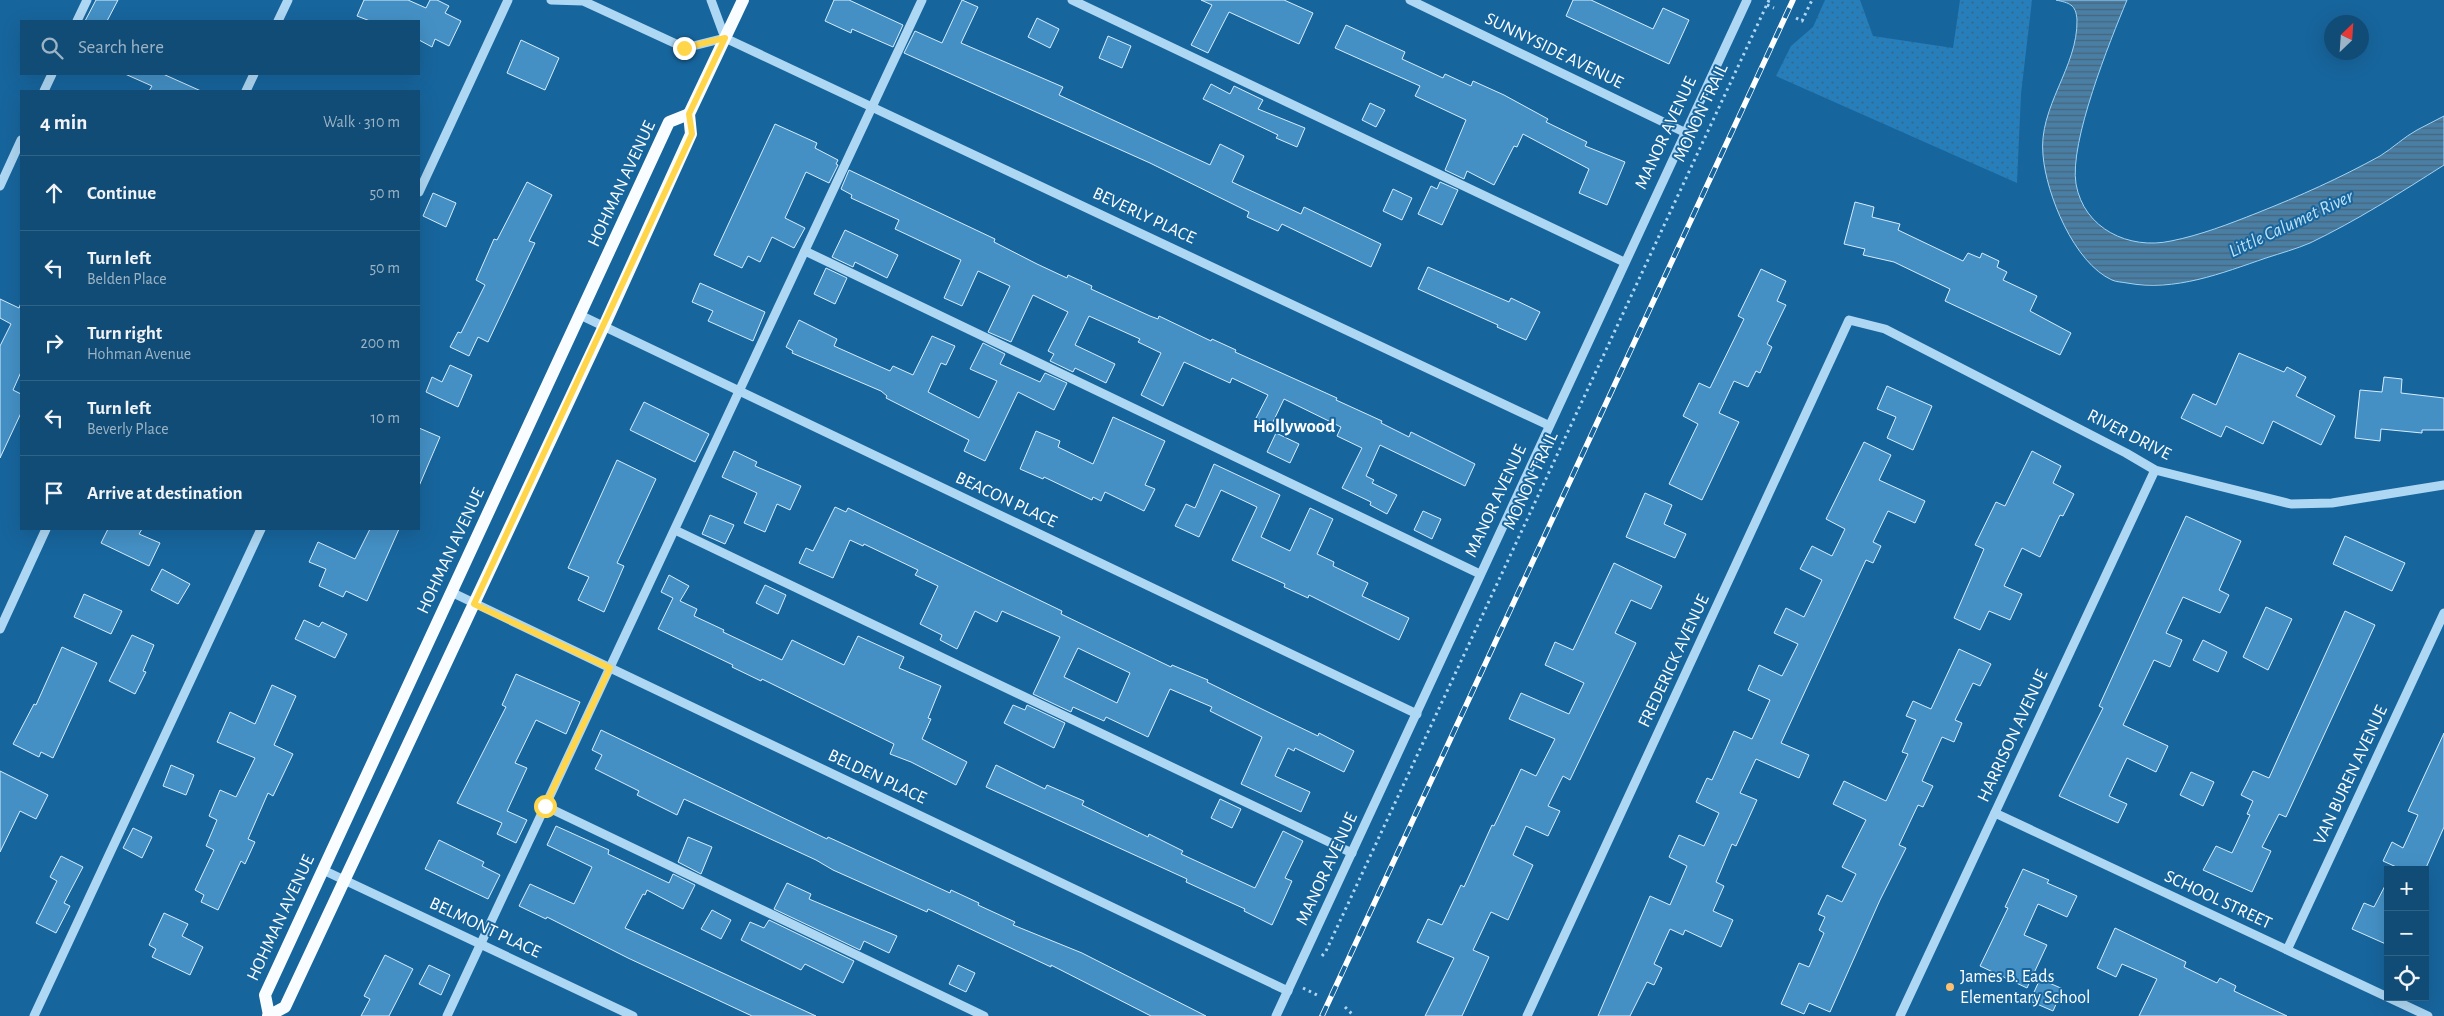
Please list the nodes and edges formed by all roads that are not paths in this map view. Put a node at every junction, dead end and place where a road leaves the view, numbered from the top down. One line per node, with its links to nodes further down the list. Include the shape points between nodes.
1 (87, 0): 11 (street)
2 (288, 0): 12 (street)
3 (508, 0): 23 (street)
4 (550, 0): 13 (street, via 583,0 684,48)
5 (711, 0): 13 (street)
6 (743, 0): 13 (main road, HOHMAN AVENUE)
7 (922, 0): 18 (street)
8 (1072, 0): 25 (street)
9 (1410, 0): 20 (street, SUNNYSIDE AVENUE)
10 (1747, 0): 20 (street, MANOR AVENUE)
11 (77, 20)
12 (278, 20)
13 (725, 38): 18 (street, BEVERLY PLACE); 19 (main road, HOHMAN AVENUE)
14 (52, 75): 16 (street)
15 (254, 75): 17 (street)
16 (44, 90)
17 (246, 90)
18 (872, 106): 24 (street); 30 (street, BEVERLY PLACE)
19 (689, 114): 26 (main road, HOHMAN AVENUE, via 669,122); 28 (main road, HOHMAN AVENUE, via 692,134)
20 (1684, 132): 25 (street, MANOR AVENUE)
21 (20, 142): 22 (street)
22 (0, 186)
23 (420, 190)
24 (805, 251): 29 (street); 36 (street)
25 (1624, 262): 30 (street, MANOR AVENUE)
26 (580, 315): 28 (street, BEACON PLACE); 37 (main road, HOHMAN AVENUE)
27 (1849, 320): 31 (street, RIVER DRIVE, via 1885,329); 57 (street, FREDERICK AVENUE)
28 (604, 326): 29 (street, BEACON PLACE); 38 (main road, HOHMAN AVENUE)
29 (740, 391): 35 (street); 42 (street, BEACON PLACE)
30 (1548, 425): 36 (street, MANOR AVENUE)
31 (2155, 470): 32 (street, RIVER DRIVE, via 2292,504 2332,503); 44 (street, HARRISON AVENUE)
32 (2444, 485)
33 (46, 530): 40 (street)
34 (261, 530): 52 (street)
35 (675, 530): 41 (street); 45 (street)
36 (1480, 574): 42 (street, MANOR AVENUE)
37 (451, 592): 38 (street, BELDEN PLACE); 46 (main road, HOHMAN AVENUE)
38 (474, 604): 41 (street, BELDEN PLACE); 47 (main road, HOHMAN AVENUE)
39 (2444, 613): 49 (street, VAN BUREN AVENUE)
40 (0, 629)
41 (610, 668): 43 (street); 50 (street, BELDEN PLACE)
42 (1417, 714): 45 (street, MANOR AVENUE)
43 (545, 806): 48 (street); 55 (street)
44 (1995, 813): 49 (street, SCHOOL STREET); 58 (street, HARRISON AVENUE)
45 (1352, 853): 50 (street, MANOR AVENUE)
46 (323, 870): 47 (street, BELMONT PLACE); 51 (main road, HOHMAN AVENUE, via 265,995)
47 (344, 880): 48 (street, BELMONT PLACE); 51 (main road, HOHMAN AVENUE, via 285,1007)
48 (480, 944): 53 (street); 54 (street, BELMONT PLACE)
49 (2287, 950): 59 (street, SCHOOL STREET)
50 (1288, 991): 56 (street, MANOR AVENUE)
51 (269, 1015)
52 (34, 1016)
53 (447, 1016)
54 (633, 1016)
55 (984, 1016)
56 (1276, 1016)
57 (1528, 1016)
58 (1900, 1016)
59 (2428, 1016)

